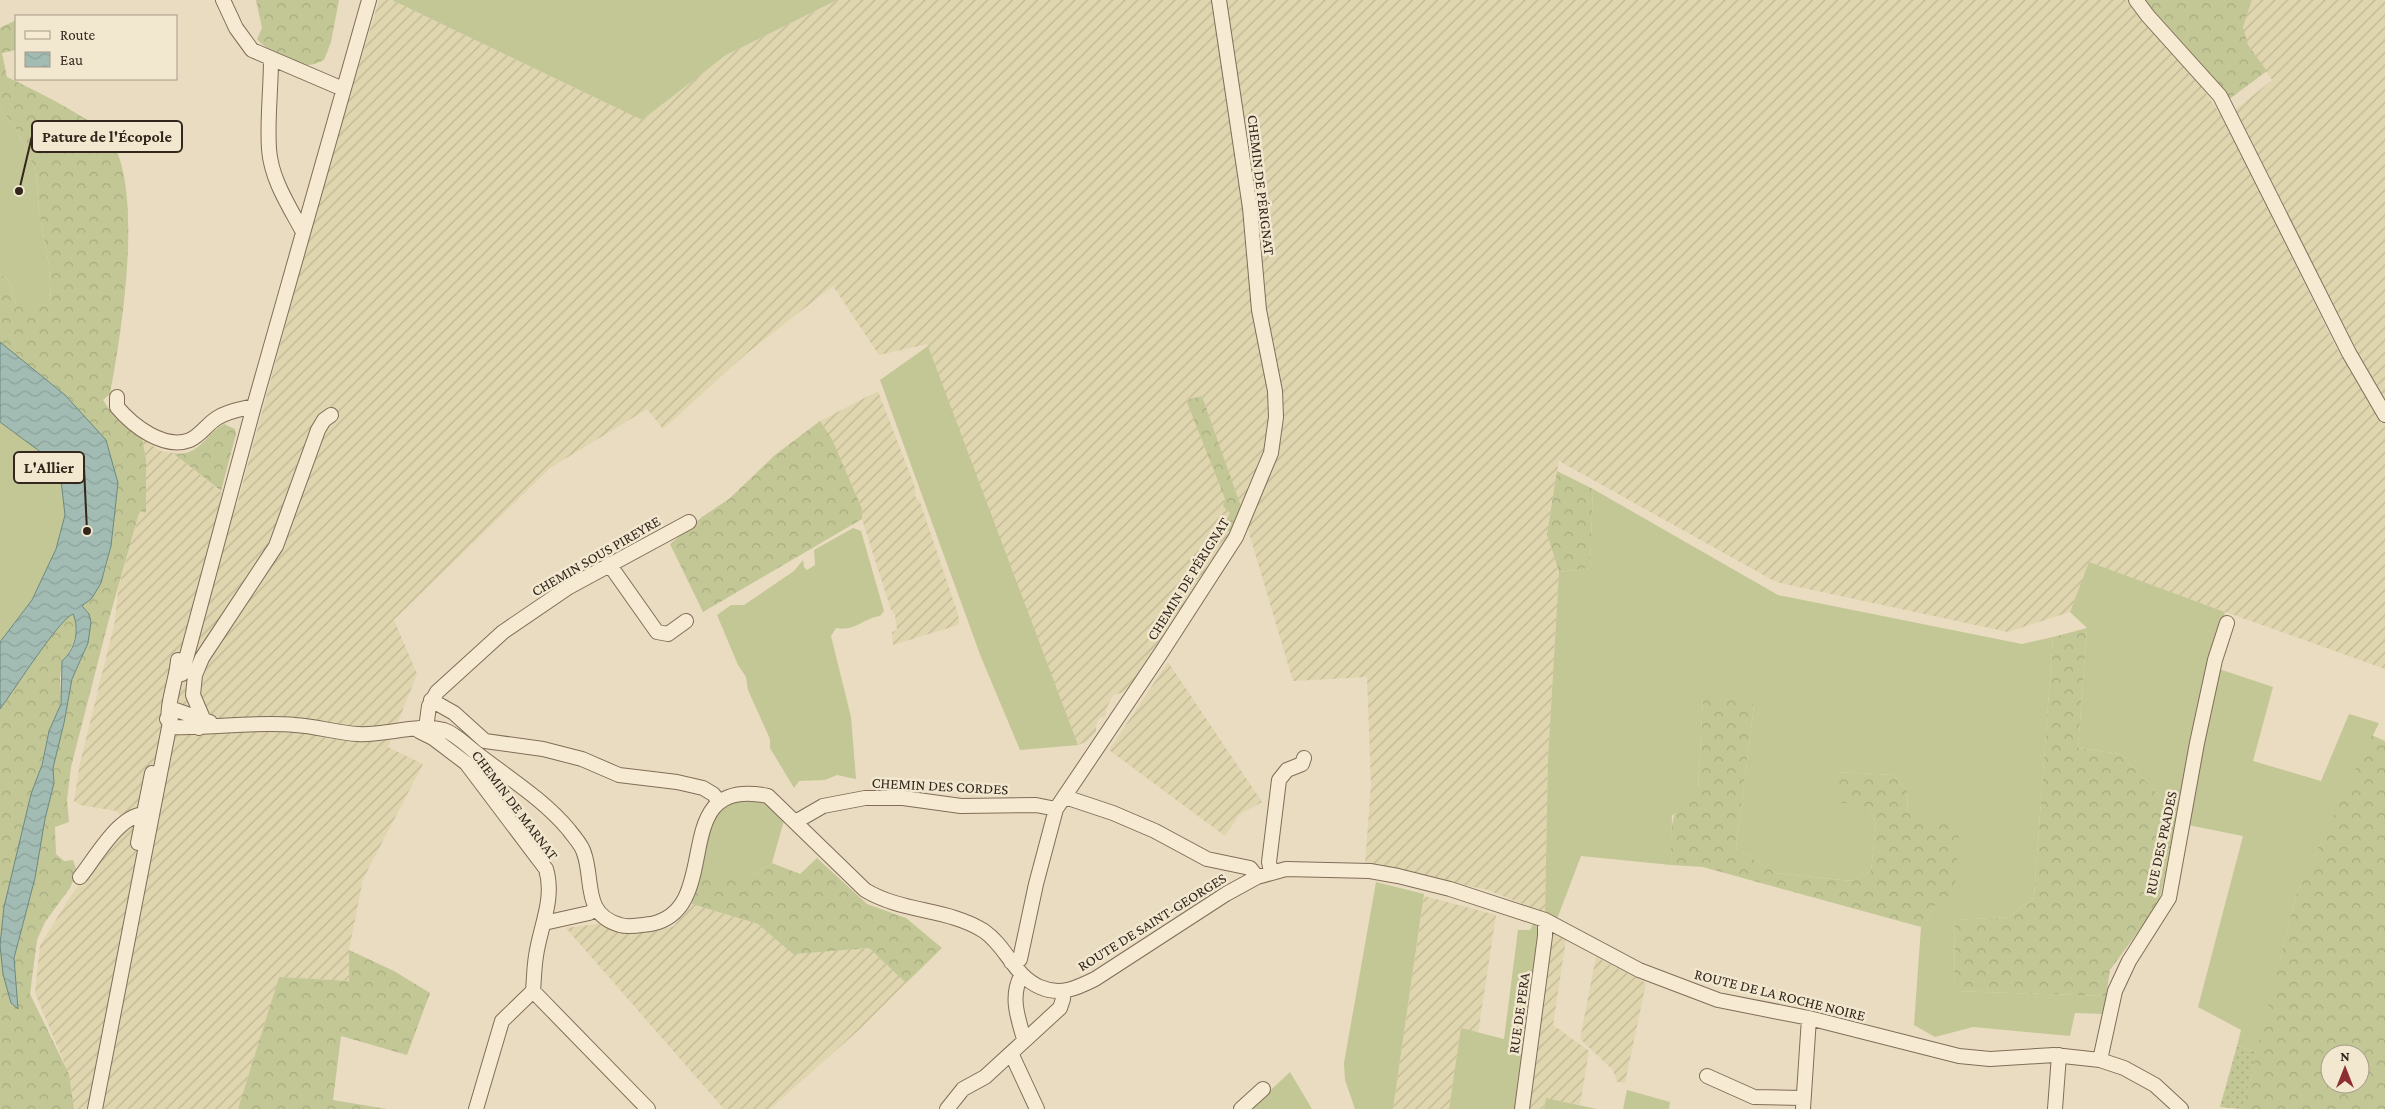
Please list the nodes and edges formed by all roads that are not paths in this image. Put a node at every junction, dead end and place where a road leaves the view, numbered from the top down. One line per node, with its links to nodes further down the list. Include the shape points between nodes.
1 (223, 0): 5 (street, via 236,28 252,50)
2 (369, 0): 6 (street)
3 (1219, 0): 24 (street, CHEMIN DE PÉRIGNAT, via 1250,208 1259,310 1274,390 1276,417 1271,453 1236,537)
4 (2136, 0): 11 (street, via 2220,96 2349,354)
5 (271, 59): 6 (street); 7 (street, via 269,150 285,199)
6 (343, 89): 7 (street)
7 (302, 232): 9 (street)
8 (118, 397): 9 (street, via 117,407 128,420 154,436 176,443 191,440 218,417)
9 (254, 406): 12 (street)
10 (331, 415): 18 (street, via 318,430 276,546 202,658)
11 (2385, 415)
12 (224, 518): 17 (street); 20 (street, via 178,660)
13 (689, 522): 14 (street, CHEMIN SOUS PIREYRE)
14 (609, 564): 15 (street, via 657,632 668,634); 19 (street, CHEMIN SOUS PIREYRE, via 545,602 503,632)
15 (686, 621)
16 (2227, 623): 42 (street, RUE DES PRADES, via 2197,743 2169,898 2129,961 2115,992)
17 (176, 694): 18 (street); 20 (street)
18 (193, 695): 21 (street, via 202,716)
19 (431, 700): 22 (street); 25 (street, via 454,713 486,741 543,749 582,759 619,775 703,788)
20 (168, 720): 21 (street); 27 (street)
21 (200, 724): 22 (street, via 295,724 357,734)
22 (421, 729): 31 (street, via 449,732 549,808 584,851 591,899); 33 (street, CHEMIN DE MARNAT, via 466,763 546,869 549,897)
23 (1304, 758): 29 (street, via 1302,764 1287,770 1280,780 1269,862)
24 (1065, 797): 26 (street, CHEMIN DE PÉRIGNAT); 29 (street, via 1155,830 1208,858 1250,868)
25 (719, 801): 28 (street, via 752,792 768,796); 31 (street, via 708,817 692,881 684,903 675,914 660,922 620,925)
26 (1056, 809): 28 (street, CHEMIN DES CORDES, via 1036,805 960,806 904,798 865,798 823,806); 34 (street, CHEMIN DE PÉRIGNAT, via 1020,959)
27 (148, 814): 30 (street, via 123,822); 46 (street)
28 (797, 821): 34 (street, via 866,890 883,901 967,922 985,932)
29 (1264, 875): 32 (street, ROUTE DE LA ROCHE NOIRE, via 1286,869 1342,869 1398,876); 37 (street, ROUTE DE SAINT-GEORGES, via 1226,894 1095,979)
30 (80, 878)
31 (596, 909): 33 (street)
32 (1545, 920): 38 (street, ROUTE DE LA ROCHE NOIRE, via 1664,981 1718,1000); 52 (street, RUE DE PERA)
33 (544, 923): 36 (street, CHEMIN DE MARNAT, via 536,956)
34 (1011, 962): 35 (street)
35 (1022, 976): 37 (street, via 1040,987); 39 (street, via 1016,985 1015,1008)
36 (533, 991): 47 (street, via 502,1021); 48 (street)
37 (1063, 991): 39 (street, via 1060,1008)
38 (1809, 1018): 41 (street, ROUTE DE LA ROCHE NOIRE, via 1959,1056 1990,1059); 45 (street)
39 (1024, 1039): 40 (street)
40 (1011, 1053): 49 (street, via 985,1076 963,1089); 50 (street)
41 (2059, 1055): 42 (street, ROUTE DE LA ROCHE NOIRE); 53 (street)
42 (2100, 1060): 54 (street, ROUTE DE LA ROCHE NOIRE, via 2124,1068 2155,1085)
43 (1707, 1076): 45 (street, via 1754,1097)
44 (1263, 1088): 51 (street)
45 (1803, 1104)
46 (95, 1109)
47 (476, 1109)
48 (648, 1109)
49 (947, 1109)
50 (1037, 1109)
51 (1241, 1109)
52 (1522, 1109)
53 (2055, 1109)
54 (2181, 1109)

